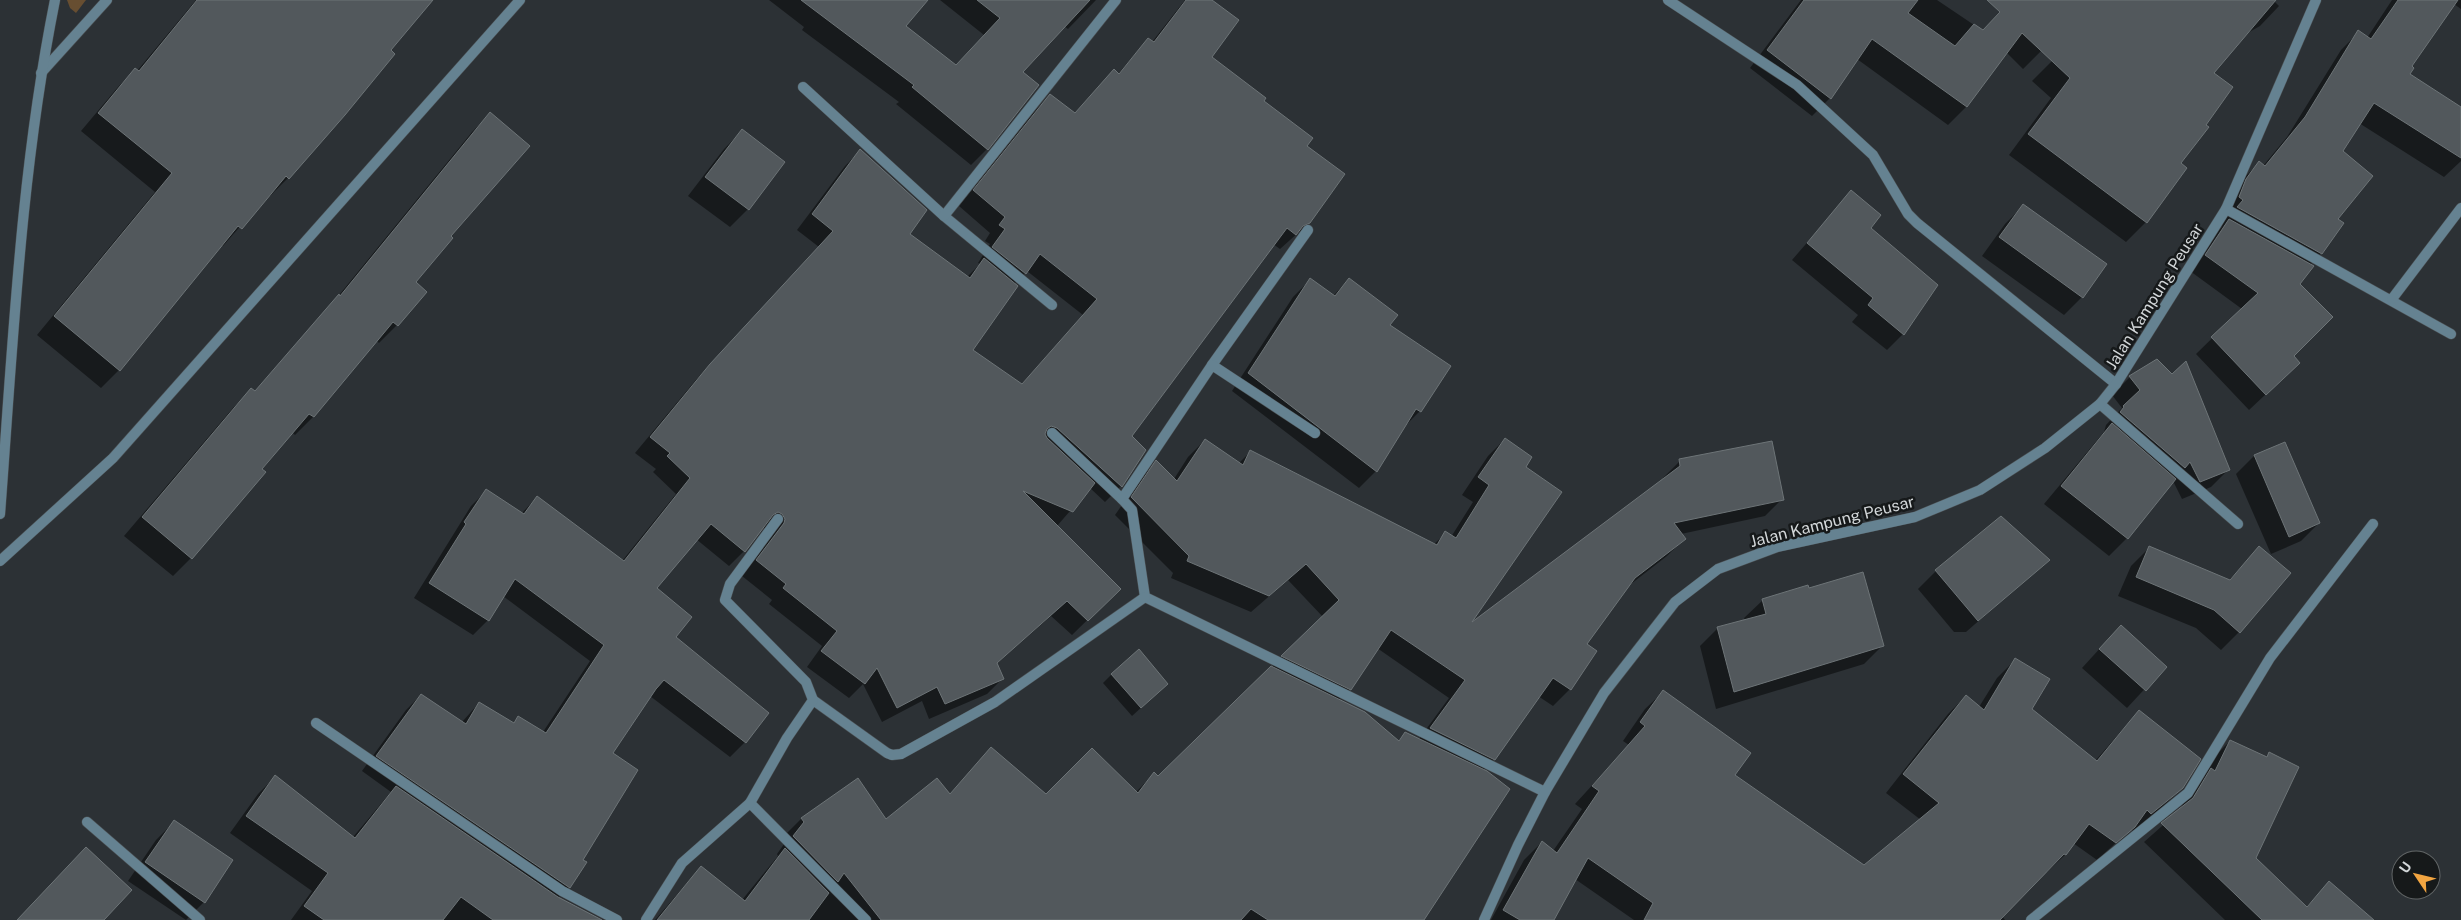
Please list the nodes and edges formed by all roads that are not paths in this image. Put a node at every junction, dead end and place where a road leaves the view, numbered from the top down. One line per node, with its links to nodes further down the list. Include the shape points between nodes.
1 (55, 0): 7 (street)
2 (107, 0): 7 (street)
3 (520, 0): 26 (street, via 113,458)
4 (1116, 0): 11 (street)
5 (1668, 0): 17 (street, via 1797,85 1874,155 1908,214 1917,223)
6 (2316, 0): 9 (street, Jalan Kampung Peusar)
7 (40, 74): 22 (street, via 18,279)
8 (803, 87): 11 (street)
9 (2226, 208): 13 (street); 17 (street, Jalan Kampung Peusar)
10 (2461, 208): 13 (street)
11 (944, 216): 14 (street)
12 (1308, 230): 16 (street)
13 (2392, 299): 15 (street)
14 (1052, 306)
15 (2451, 334)
16 (1212, 365): 20 (street); 21 (street)
17 (2116, 384): 18 (street, Jalan Kampung Peusar)
18 (2100, 404): 24 (street); 30 (street, Jalan Kampung Peusar, via 2045,448 1980,490 1915,517 1777,547 1718,569 1675,602 1604,693)
19 (1052, 433): 21 (street)
20 (1315, 433)
21 (1122, 498): 27 (street, via 1132,510)
22 (0, 514)
23 (778, 519): 28 (street, via 730,584 725,600 806,682)
24 (2238, 524)
25 (2373, 524): 38 (street, via 2270,658 2188,794)
26 (0, 561)
27 (1146, 597): 28 (street, via 995,702 897,756 887,753); 30 (street)
28 (813, 700): 31 (street)
29 (316, 722): 34 (street, via 562,891)
30 (1545, 792): 37 (street, Jalan Kampung Peusar)
31 (750, 803): 35 (street, via 682,863); 36 (street)
32 (87, 822): 33 (street)
33 (200, 920)
34 (616, 920)
35 (646, 920)
36 (866, 920)
37 (1484, 920)
38 (2031, 920)

